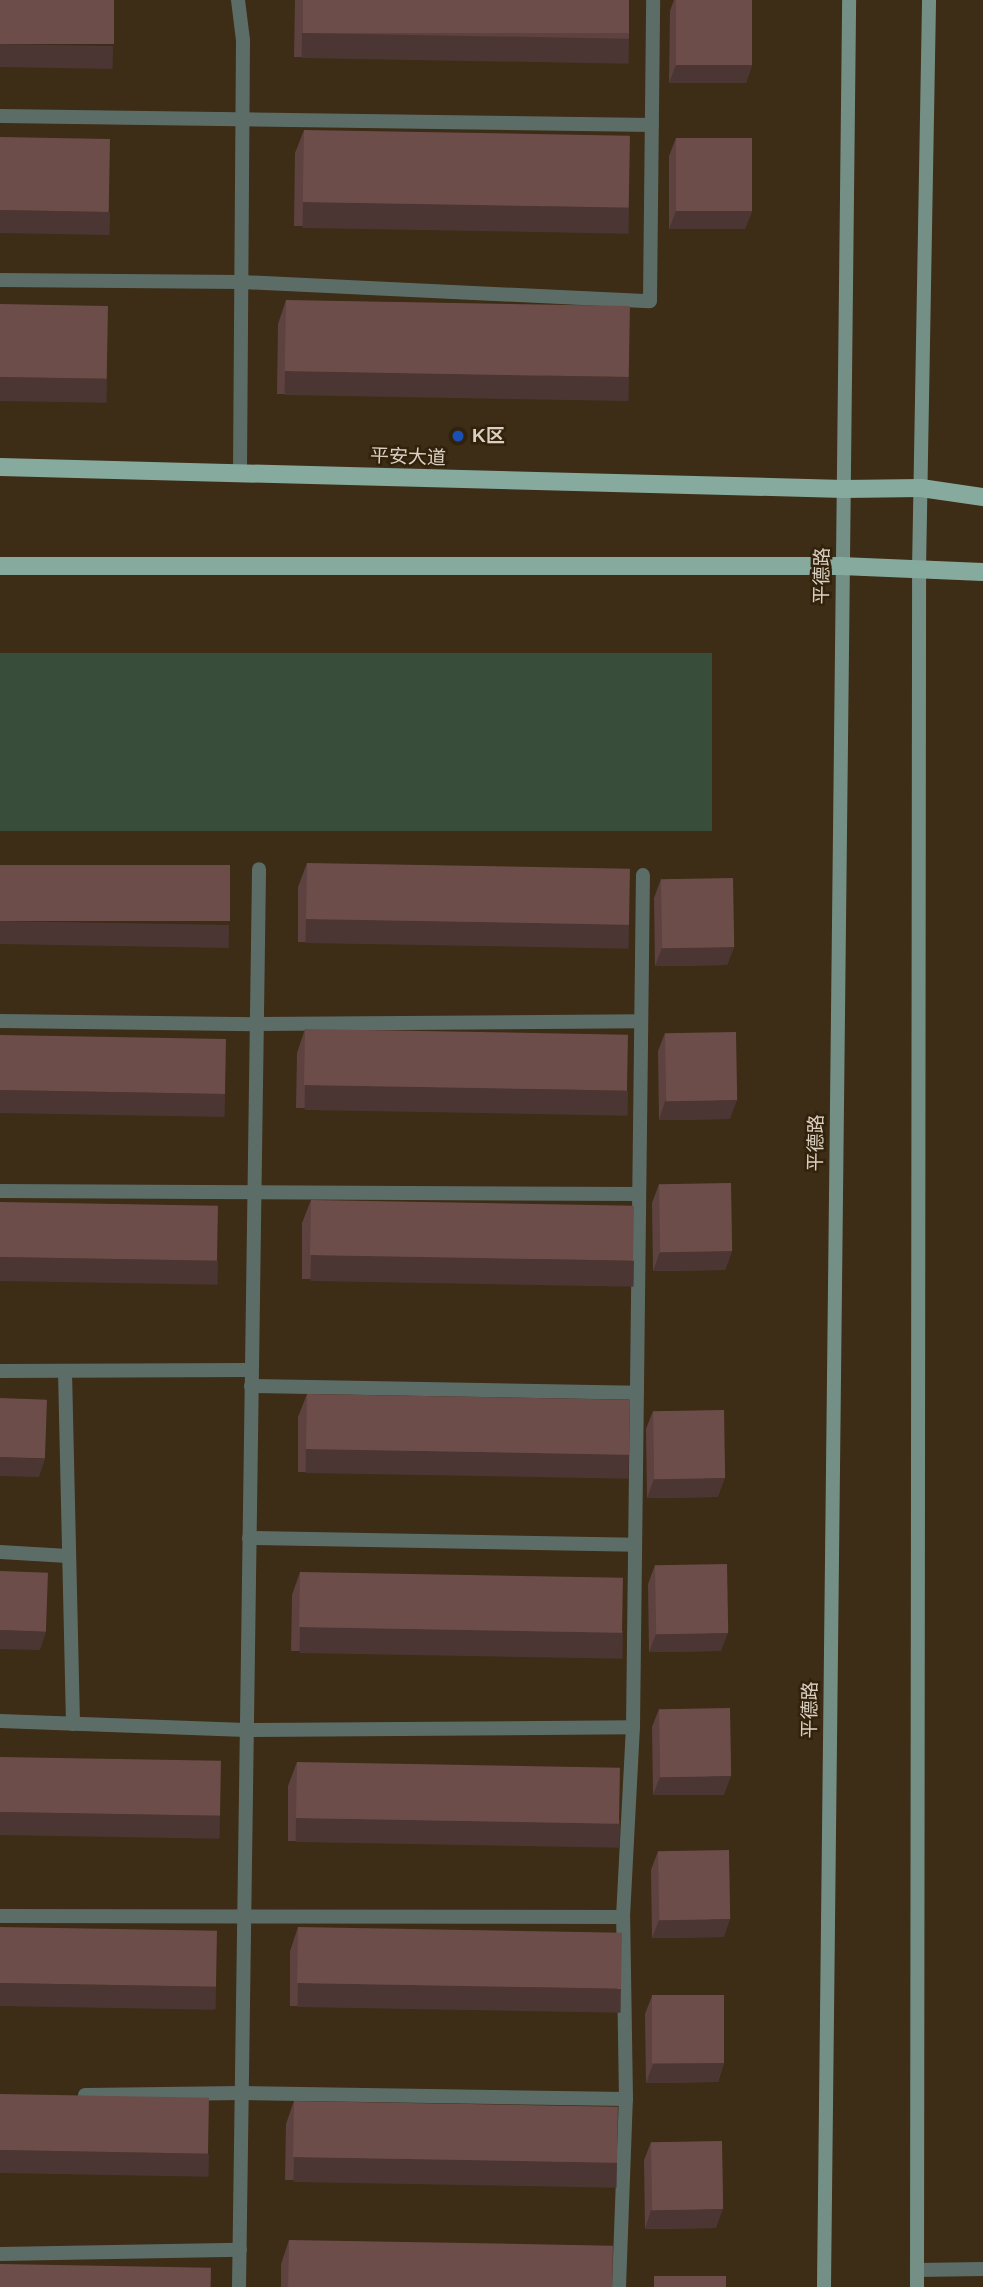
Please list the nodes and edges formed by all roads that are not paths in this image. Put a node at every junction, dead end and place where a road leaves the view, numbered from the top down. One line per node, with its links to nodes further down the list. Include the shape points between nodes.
1 (238, 0): 6 (street)
2 (653, 0): 7 (street)
3 (849, 0): 13 (main road, 平德路)
4 (929, 0): 12 (main road)
5 (0, 116): 6 (street)
6 (243, 118): 7 (street); 9 (street)
7 (652, 125): 9 (street, via 650,301)
8 (0, 280): 9 (street)
9 (242, 282): 11 (street)
10 (0, 467): 11 (main road, 平安大道)
11 (240, 473): 13 (main road, 平安大道)
12 (921, 488): 13 (main road, 平安大道); 14 (main road, 平安大道); 17 (main road)
13 (844, 489): 16 (main road, 平德路)
14 (983, 497)
15 (0, 566): 16 (main road)
16 (841, 566): 17 (main road); 52 (main road, 平德路)
17 (919, 570): 18 (main road); 49 (main road)
18 (983, 572)
19 (259, 869): 23 (street)
20 (643, 875): 22 (street)
21 (0, 1021): 23 (street)
22 (641, 1021): 23 (street); 26 (street)
23 (257, 1024): 25 (street)
24 (0, 1191): 25 (street)
25 (254, 1192): 26 (street); 27 (street)
26 (639, 1194): 31 (street)
27 (251, 1370): 29 (street); 30 (street)
28 (0, 1371): 29 (street)
29 (65, 1371): 35 (street)
30 (251, 1386): 31 (street); 32 (street)
31 (637, 1393): 33 (street)
32 (249, 1538): 33 (street); 39 (street)
33 (635, 1545): 38 (street)
34 (0, 1552): 35 (street)
35 (68, 1556): 37 (street)
36 (0, 1721): 37 (street)
37 (73, 1724): 39 (street)
38 (634, 1727): 39 (street); 42 (street)
39 (246, 1730): 41 (street)
40 (0, 1916): 41 (street)
41 (244, 1916): 42 (street); 43 (street)
42 (624, 1917): 45 (street)
43 (242, 2092): 44 (street); 45 (street); 46 (street)
44 (67, 2096)
45 (626, 2099): 51 (street)
46 (240, 2250): 47 (street); 50 (street)
47 (0, 2254)
48 (983, 2269): 49 (street)
49 (918, 2270): 53 (main road)
50 (239, 2287)
51 (619, 2287)
52 (824, 2287)
53 (917, 2287)

